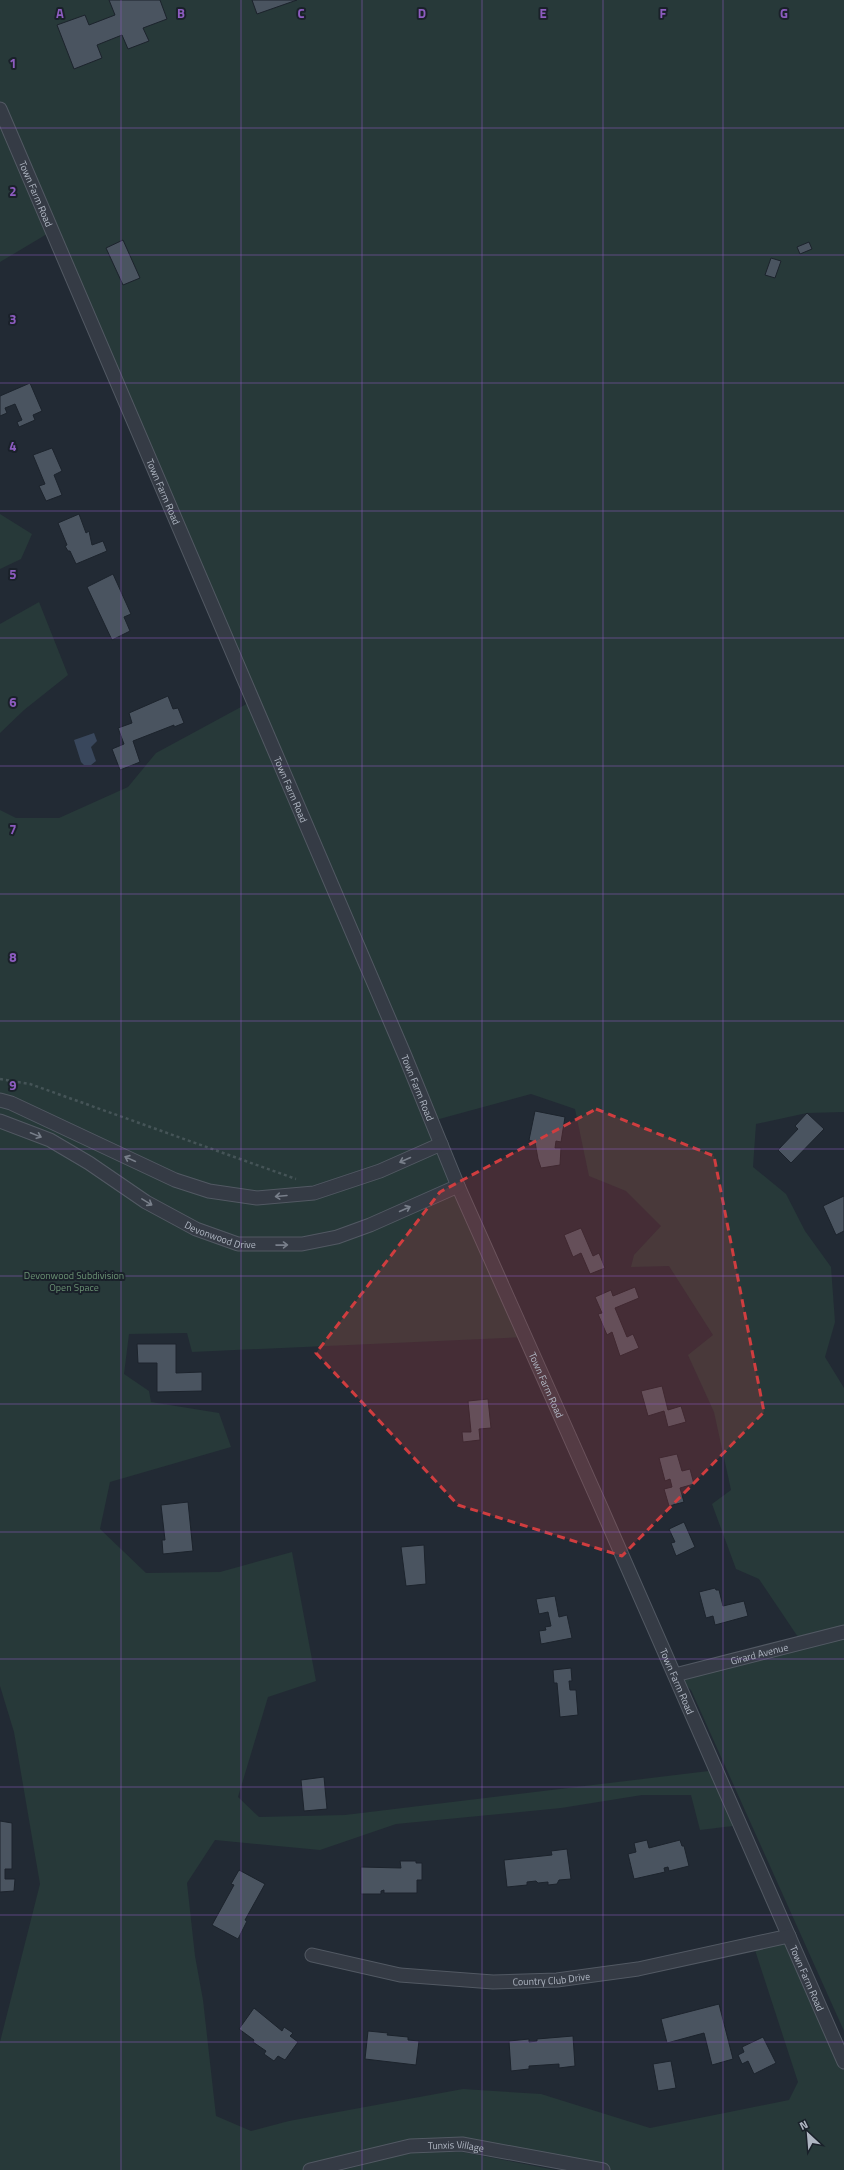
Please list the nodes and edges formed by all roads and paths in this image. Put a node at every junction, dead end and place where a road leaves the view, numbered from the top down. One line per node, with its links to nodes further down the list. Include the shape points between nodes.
1 (0, 109): 5 (street, Town Farm Road, via 405,1056)
2 (0, 1078): 6 (path, via 30,1084)
3 (0, 1100): 5 (street, one-way to 3, via 380,1171 314,1193 257,1198 209,1191 175,1180 12,1103)
4 (0, 1121): 7 (street, Devonwood Drive, one-way to 7, via 50,1140 146,1202 196,1229 238,1244 302,1244 337,1237)
5 (440, 1144): 7 (street, Town Farm Road)
6 (300, 1180)
7 (458, 1186): 9 (street, Town Farm Road)
8 (844, 1632): 9 (street, Girard Avenue)
9 (675, 1675): 10 (street, Town Farm Road)
10 (789, 1936): 11 (street, Country Club Drive, via 638,1969 557,1980 493,1982 400,1975); 12 (street, Town Farm Road)
11 (312, 1955)
12 (844, 2062)
13 (310, 2170): 14 (street, Tunxis Village, via 410,2146 462,2144)
14 (603, 2170)

